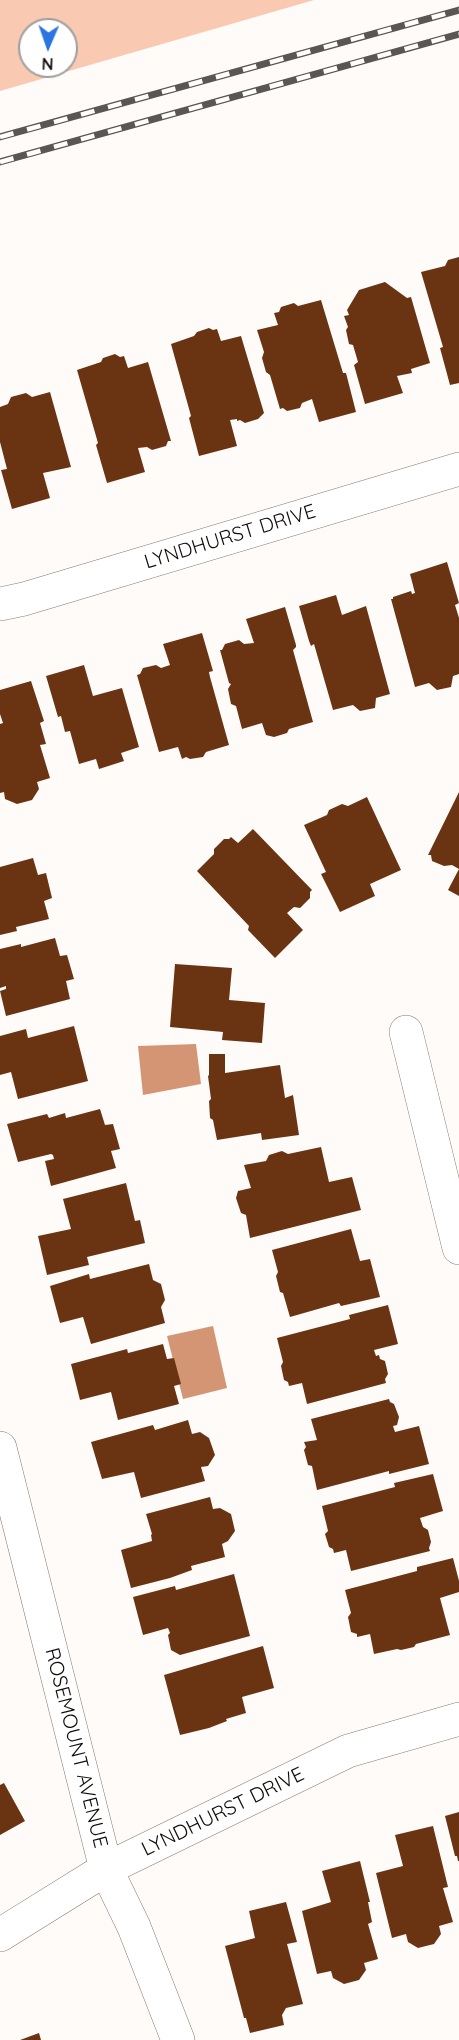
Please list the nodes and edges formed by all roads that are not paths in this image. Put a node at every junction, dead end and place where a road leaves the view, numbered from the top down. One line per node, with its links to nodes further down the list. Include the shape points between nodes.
1 (459, 470): 2 (street, LYNDHURST DRIVE)
2 (0, 604)
3 (406, 1032): 4 (street)
4 (459, 1248)
5 (0, 1448): 7 (street, ROSEMOUNT AVENUE)
6 (459, 1719): 7 (street, LYNDHURST DRIVE, via 348,1751)
7 (106, 1869): 8 (street, LYNDHURST DRIVE); 9 (street, ROSEMOUNT AVENUE)
8 (0, 1935)
9 (178, 2040)

